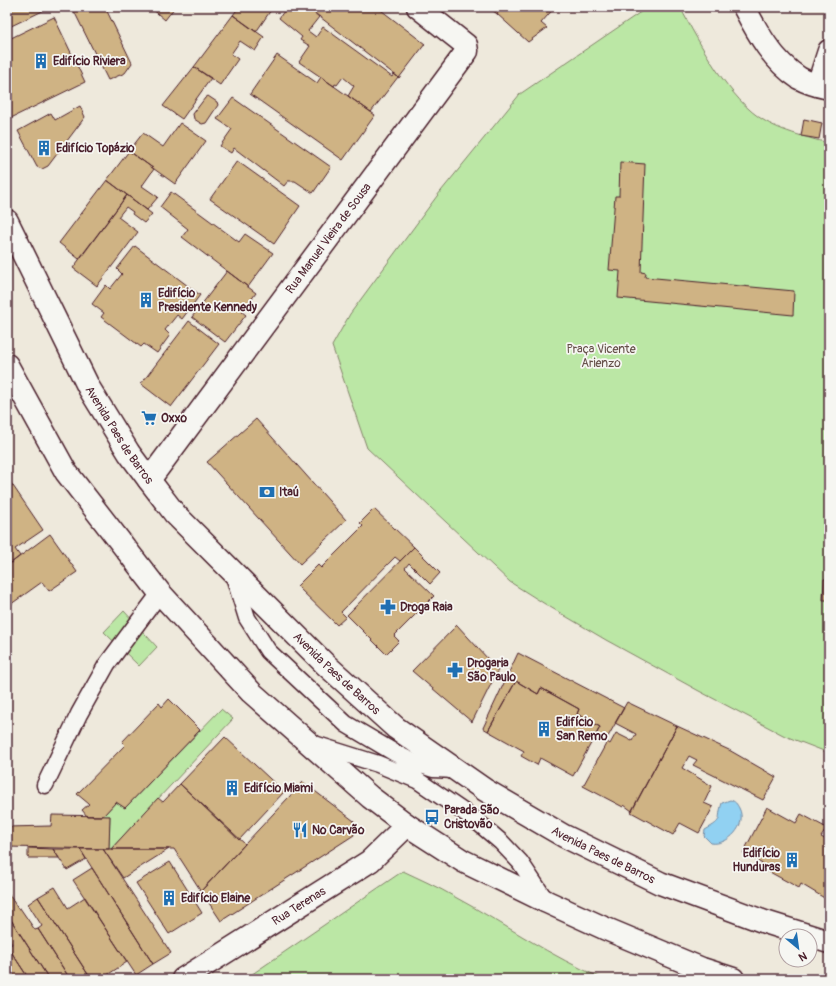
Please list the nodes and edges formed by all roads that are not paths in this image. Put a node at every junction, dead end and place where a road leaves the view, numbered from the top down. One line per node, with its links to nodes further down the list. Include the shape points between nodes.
1 (418, 7): 7 (main road, Rua Manuel Vieira de Sousa, via 466,45 467,51)
2 (744, 7): 4 (main road, via 776,59 800,78)
3 (829, 51): 4 (main road)
4 (823, 87)
5 (7, 221): 7 (main road, Avenida Paes de Barros, via 89,388 129,453)
6 (7, 365): 9 (main road, via 66,472)
7 (149, 480): 8 (main road, Avenida Paes de Barros, via 176,514)
8 (232, 572): 11 (main road, Avenida Paes de Barros, via 324,664 396,728); 11 (lane, via 247,618 268,651 346,724 415,763 433,769)
9 (160, 593): 10 (main road, via 251,692); 12 (lane, via 107,664 79,714)
10 (306, 742): 13 (main road); 14 (lane, via 378,764 417,780 474,819 501,842 520,862)
11 (456, 770): 15 (main road, Avenida Paes de Barros, via 564,836 660,883 765,922)
12 (45, 785)
13 (407, 825): 14 (main road, via 463,860); 16 (main road, Rua Terenas, via 370,861)
14 (547, 902): 17 (main road, via 702,969)
15 (829, 942)
16 (183, 979)
17 (734, 979)

